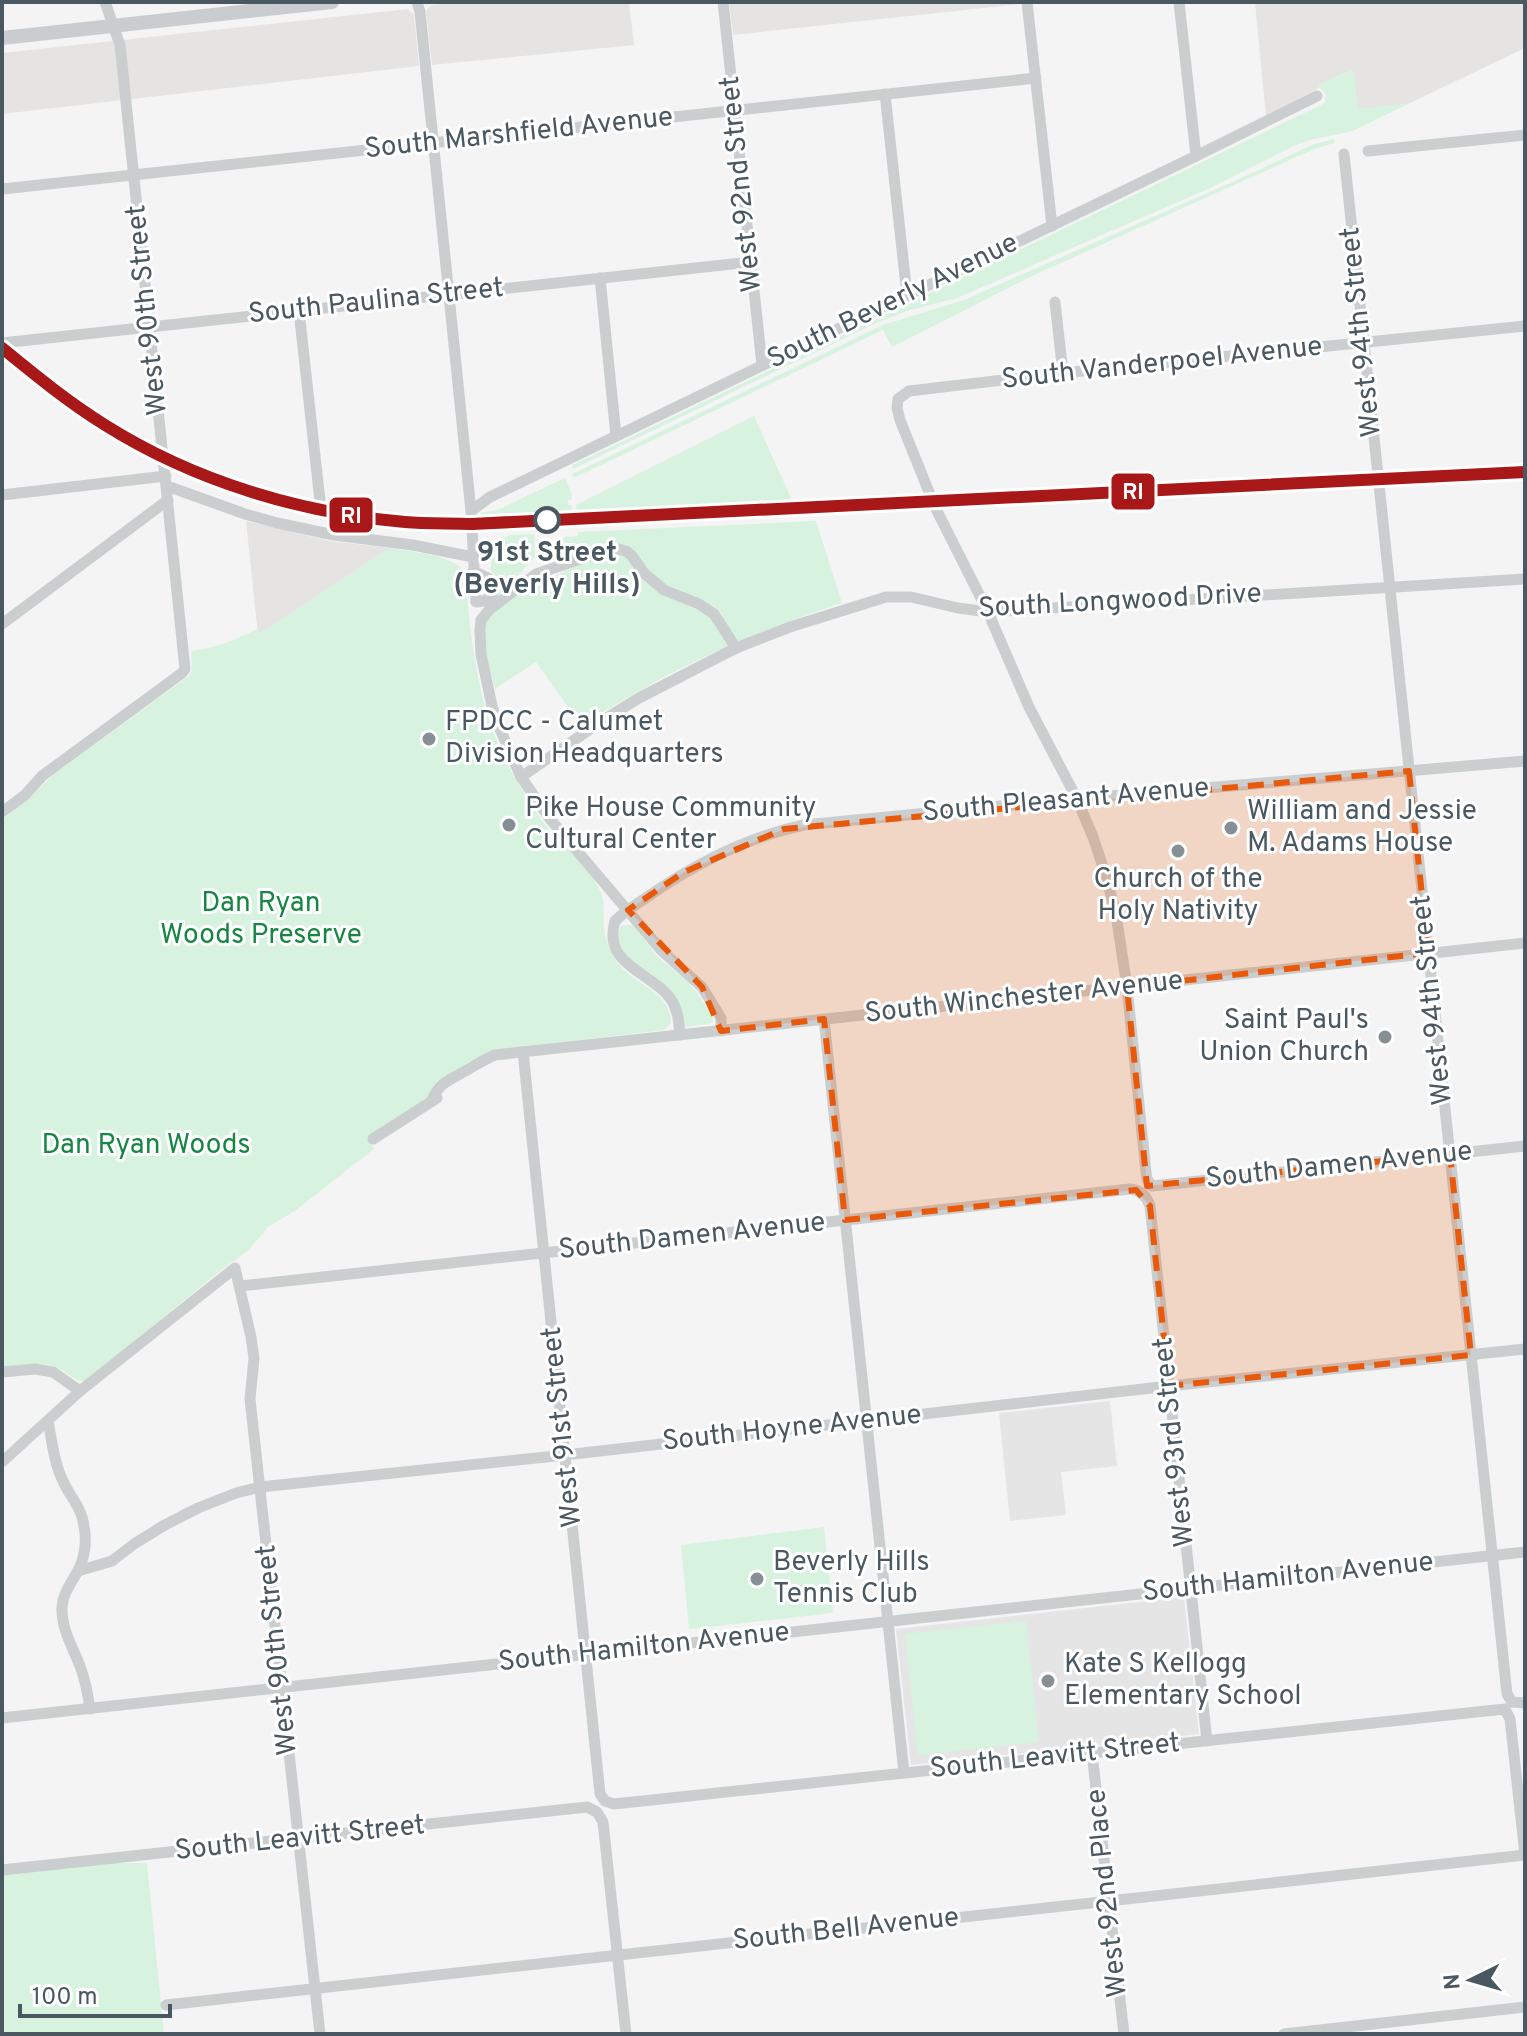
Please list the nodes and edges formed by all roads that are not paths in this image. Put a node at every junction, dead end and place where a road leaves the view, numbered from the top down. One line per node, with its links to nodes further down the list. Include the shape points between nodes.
1 (105, 2): 7 (street, West 90th Street)
2 (332, 2): 7 (main road)
3 (417, 2): 14 (street)
4 (723, 2): 12 (street, West 92nd Street)
5 (1027, 2): 9 (street)
6 (1179, 2): 17 (street)
7 (112, 26): 8 (main road); 18 (street, West 90th Street, via 120,45)
8 (2, 38)
9 (1036, 78): 10 (street, South Marshfield Avenue); 20 (street)
10 (885, 94): 12 (street, South Marshfield Avenue); 24 (street)
11 (1317, 96): 17 (street, South Beverly Avenue)
12 (735, 112): 14 (street, South Marshfield Avenue); 21 (street, West 92nd Street)
13 (1525, 135): 15 (street)
14 (434, 142): 18 (street, South Marshfield Avenue); 23 (street)
15 (1368, 151)
16 (1344, 154): 30 (street, West 94th Street)
17 (1196, 156): 20 (street, South Beverly Avenue)
18 (134, 175): 19 (street, South Marshfield Avenue); 28 (street, West 90th Street)
19 (2, 189)
20 (1052, 226): 24 (street, South Beverly Avenue)
21 (751, 262): 22 (street, South Paulina Street); 31 (street, West 92nd Street)
22 (600, 278): 23 (street, South Paulina Street); 34 (street)
23 (450, 294): 26 (street, South Paulina Street); 39 (street)
24 (907, 295): 31 (street, South Beverly Avenue)
25 (1055, 302): 32 (street)
26 (299, 311): 28 (street, South Paulina Street); 38 (street)
27 (1525, 326): 30 (street, South Vanderpoel Avenue)
28 (150, 327): 29 (street, South Paulina Street); 35 (street, West 90th Street)
29 (2, 343)
30 (1363, 343): 32 (street, South Vanderpoel Avenue); 43 (street, West 94th Street)
31 (762, 365): 34 (street, South Beverly Avenue)
32 (1063, 373): 33 (street, South Vanderpoel Avenue, via 909,391)
33 (898, 399): 44 (street, West 93rd Street, via 900,420 932,501)
34 (616, 436): 39 (street, South Beverly Avenue)
35 (167, 481): 36 (street); 37 (street, West 90th Street); 40 (street, via 245,514 292,526)
36 (2, 495)
37 (168, 500): 45 (street); 51 (street, West 90th Street, via 185,669)
38 (320, 501)
39 (471, 511): 40 (street)
40 (473, 557): 41 (street)
41 (473, 571): 41 (street, via 493,582 495,589 485,601 476,602)
42 (1525, 579): 43 (street, South Longwood Drive)
43 (1390, 588): 44 (street, South Longwood Drive); 48 (street, West 94th Street)
44 (988, 612): 46 (street, South Longwood Drive, via 886,597); 50 (street, West 93rd Street)
45 (2, 624)
46 (736, 648): 49 (street, South Longwood Drive, via 639,698); 49 (street, via 714,614 664,590 626,551 598,553 536,574 489,610 481,620 479,641 492,706)
47 (1525, 761): 48 (street, South Pleasant Avenue)
48 (1409, 771): 50 (street, South Pleasant Avenue); 54 (street, West 94th Street)
49 (521, 777): 52 (street)
50 (1077, 799): 52 (street, South Pleasant Avenue, via 784,829 684,872); 55 (street, West 93rd Street, via 1106,876)
51 (2, 812)
52 (628, 910): 57 (street, via 702,987 721,1018); 58 (street, via 613,927 618,952 672,1001)
53 (1525, 943): 54 (street, South Winchester Avenue)
54 (1428, 953): 55 (street, South Winchester Avenue); 62 (street, West 94th Street)
55 (1127, 987): 56 (street, South Winchester Avenue); 63 (street, West 93rd Street)
56 (824, 1019): 57 (street, South Winchester Avenue); 64 (street)
57 (721, 1031): 58 (street, South Winchester Avenue)
58 (680, 1035): 59 (street, South Winchester Avenue)
59 (523, 1052): 60 (street, via 482,1060 441,1097); 65 (street, West 91st Street)
60 (373, 1139)
61 (1525, 1146): 62 (street, South Damen Avenue)
62 (1450, 1154): 63 (street, South Damen Avenue); 68 (street, West 94th Street)
63 (1148, 1190): 64 (street, South Damen Avenue); 70 (street, West 93rd Street)
64 (845, 1220): 65 (street, South Damen Avenue); 73 (street)
65 (544, 1253): 66 (street, South Damen Avenue); 74 (street, West 91st Street)
66 (240, 1286): 71 (street, West 90th Street, via 235,1268); 76 (street, West 90th Street, via 254,1358 250,1399)
67 (1525, 1349): 68 (street, South Hoyne Avenue)
68 (1471, 1355): 70 (street, South Hoyne Avenue); 78 (street, West 94th Street)
69 (2, 1372): 71 (street, via 53,1372)
70 (1169, 1386): 73 (street, South Hoyne Avenue); 80 (street, West 93rd Street)
71 (80, 1391): 72 (street)
72 (48, 1421): 75 (street); 79 (street, via 56,1464 85,1526)
73 (866, 1421): 74 (street, South Hoyne Avenue); 81 (street)
74 (565, 1455): 76 (street, South Hoyne Avenue); 82 (street, West 91st Street)
75 (2, 1462)
76 (260, 1487): 79 (street, South Hoyne Avenue, via 198,1508 112,1561); 83 (street, West 90th Street)
77 (1525, 1552): 78 (street, South Hamilton Avenue)
78 (1492, 1555): 80 (street, South Hamilton Avenue); 84 (street, West 94th Street, via 1507,1694)
79 (78, 1571): 85 (street, via 64,1596 63,1618)
80 (1191, 1588): 81 (street, South Hamilton Avenue); 87 (street, West 93rd Street)
81 (888, 1621): 82 (street, South Hamilton Avenue); 89 (street)
82 (586, 1654): 83 (street, South Hamilton Avenue); 90 (street, West 91st Street, via 600,1794)
83 (282, 1688): 85 (street, South Hamilton Avenue); 91 (street, West 90th Street)
84 (1515, 1707): 87 (street, South Leavitt Street); 92 (street, West 94th Street)
85 (90, 1709): 86 (street, South Hamilton Avenue)
86 (2, 1718)
87 (1207, 1741): 88 (street, South Leavitt Street)
88 (1092, 1753): 89 (street, South Leavitt Street); 94 (street, West 92nd Place)
89 (904, 1773): 90 (street, South Leavitt Street)
90 (605, 1801)
91 (299, 1839): 93 (street, South Leavitt Street); 95 (street, South Leavitt Street, via 587,1807 603,1822); 96 (street, West 90th Street)
92 (1525, 1855): 94 (street, South Bell Avenue)
93 (2, 1868)
94 (1109, 1901): 95 (street, South Bell Avenue); 101 (street, West 92nd Place)
95 (618, 1955): 96 (street, South Bell Avenue); 100 (street)
96 (315, 1989): 97 (street, South Bell Avenue); 99 (street, West 90th Street)
97 (166, 2005)
98 (1525, 2007): 102 (street)
99 (320, 2034)
100 (626, 2034)
101 (1124, 2034)
102 (1284, 2034)

